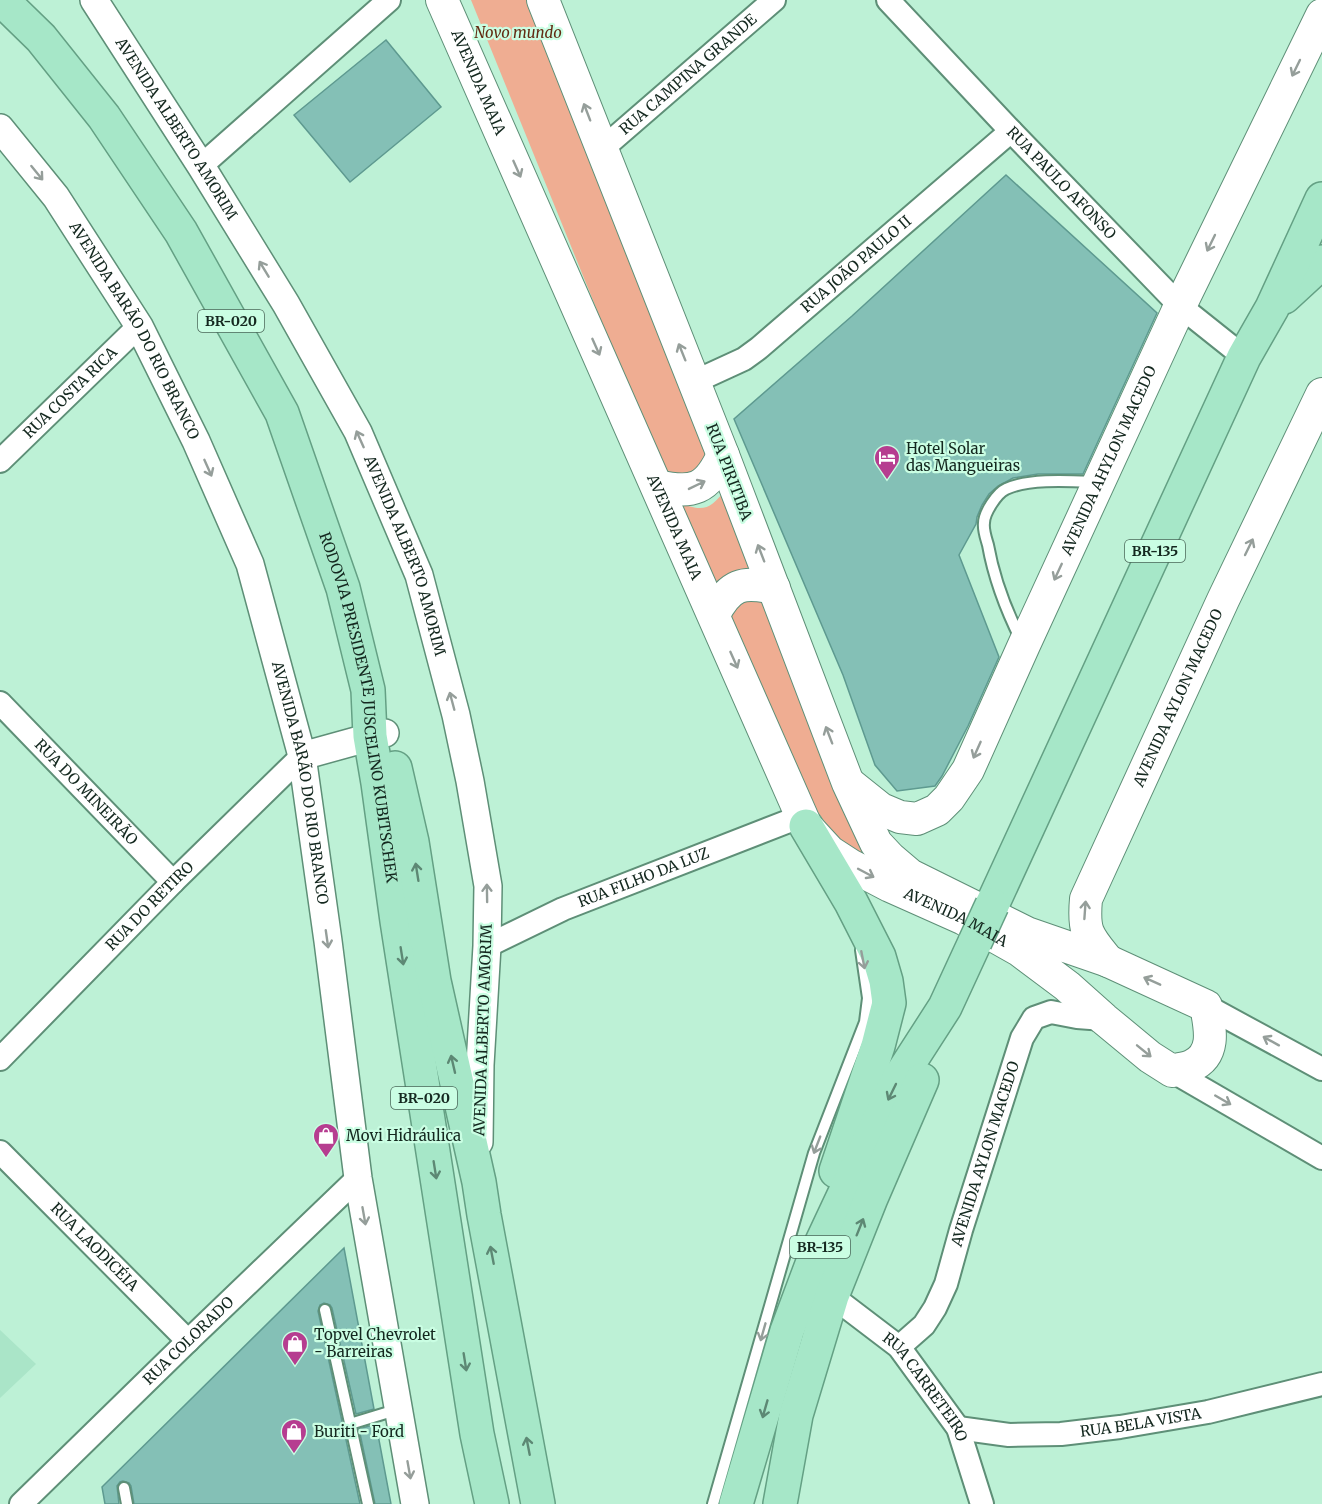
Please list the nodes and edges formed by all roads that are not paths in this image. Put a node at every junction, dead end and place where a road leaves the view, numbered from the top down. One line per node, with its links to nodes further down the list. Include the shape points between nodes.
1 (2, 0): 29 (highway, RODOVIA PRESIDENTE JUSCELINO KUBITSCHEK / BR-020, via 40,38 104,117 181,232 282,413 343,588)
2 (94, 0): 12 (street, AVENIDA ALBERTO AMORIM)
3 (389, 0): 12 (street)
4 (442, 0): 24 (main road, AVENIDA MAIA, one-way to 24)
5 (543, 0): 11 (main road, RUA PIRITIBA, one-way to 5)
6 (774, 0): 11 (street, RUA CAMPINA GRANDE)
7 (888, 0): 10 (street, RUA PAULO AFONSO)
8 (1322, 15): 15 (main road, AVENIDA AHYLON MACEDO, one-way to 15)
9 (0, 128): 17 (street, AVENIDA BARÃO DO RIO BRANCO, one-way to 17, via 56,197)
10 (1011, 131): 15 (street, RUA PAULO AFONSO); 19 (street, RUA JOÃO PAULO II, via 759,348)
11 (602, 149): 19 (main road, RUA PIRITIBA, one-way to 11)
12 (201, 166): 36 (street, AVENIDA ALBERTO AMORIM, one-way to 12, via 488,886 470,781 419,575 358,432 286,304)
13 (1322, 199): 16 (highway, BR-135)
14 (1322, 262): 16 (highway)
15 (1180, 306): 18 (street, RUA PAULO AFONSO); 23 (main road, AVENIDA AHYLON MACEDO)
16 (1272, 308): 18 (highway, BR-135)
17 (139, 326): 22 (street, RUA COSTA RICA); 30 (street, AVENIDA BARÃO DO RIO BRANCO, one-way to 30, via 196,441 250,564)
18 (1244, 357): 35 (highway, BR-135)
19 (694, 382): 21 (main road, RUA PIRITIBA)
20 (1322, 394): 37 (main road, AVENIDA AYLON MACEDO, one-way to 20, via 1085,927 1086,899)
21 (723, 455): 24 (main road, one-way to 21, via 693,489 705,482); 25 (main road, RUA PIRITIBA, one-way to 21)
22 (0, 461)
23 (1100, 482): 27 (main road, AVENIDA AHYLON MACEDO, one-way to 27); 27 (lane, via 1022,484 997,495 986,515 991,562 1007,611)
24 (657, 486): 26 (main road, AVENIDA MAIA)
25 (774, 588): 26 (main road, via 749,584 738,587 721,600); 31 (main road, RUA PIRITIBA, one-way to 25)
26 (714, 614): 32 (main road, AVENIDA MAIA, one-way to 32)
27 (1024, 645): 31 (main road, AVENIDA AHYLON MACEDO, one-way to 31, via 968,770 938,810 917,819 900,818 881,809)
28 (0, 703): 33 (street, RUA DO MINEIRÃO)
29 (377, 734): 30 (street); 47 (highway, one-way to 29, via 434,981 398,776); 62 (highway, RODOVIA PRESIDENTE JUSCELINO KUBITSCHEK / BR-020, one-way to 62, via 378,783 397,921 473,1412)
30 (302, 756): 33 (street, RUA DO RETIRO); 46 (street, AVENIDA BARÃO DO RIO BRANCO, one-way to 46)
31 (848, 783): 35 (main road, RUA PIRITIBA, via 876,843 890,858 910,875)
32 (804, 821): 34 (highway); 36 (street, RUA FILHO DA LUZ, via 563,909); 40 (main road, AVENIDA MAIA, one-way to 40, via 830,852 1019,950)
33 (173, 882): 41 (street, RUA DO RETIRO)
34 (851, 902): 50 (highway, via 879,957 889,1003); 64 (lane, one-way to 64, via 865,969 865,1022 814,1153)
35 (979, 904): 37 (main road, RUA PIRITIBA, via 1027,933); 39 (highway, BR-135, bridge, via 975,942)
36 (487, 946): 47 (street, AVENIDA ALBERTO AMORIM, via 478,1113)
37 (1107, 961): 38 (main road, RUA PIRITIBA, one-way to 37)
38 (1206, 1005): 42 (street, one-way to 38); 43 (main road, via 1211,1029 1207,1053 1194,1065)
39 (945, 1007): 48 (highway, BR-135, one-way to 39, via 935,1048); 50 (highway, BR-135, one-way to 50, via 898,1080 814,1259)
40 (1104, 1019): 43 (main road, AVENIDA MAIA, one-way to 43); 52 (street, AVENIDA AYLON MACEDO, via 1051,1012 1034,1018 1022,1038 946,1284 924,1326)
41 (2, 1053)
42 (1322, 1069)
43 (1172, 1071): 45 (street, one-way to 45)
44 (0, 1152): 51 (street, RUA LAODICÉIA)
45 (1322, 1158)
46 (358, 1178): 51 (street, RUA COLORADO); 54 (street, AVENIDA BARÃO DO RIO BRANCO, one-way to 54)
47 (479, 1182): 63 (highway, one-way to 47)
48 (832, 1296): 52 (street, RUA CARRETEIRO); 66 (highway, BR-135, via 796,1415)
49 (324, 1310): 55 (lane)
50 (787, 1331): 65 (highway, BR-135, one-way to 65)
51 (188, 1341): 58 (street, RUA COLORADO)
52 (899, 1347): 56 (street, RUA CARRETEIRO)
53 (1322, 1384): 56 (street, RUA BELA VISTA, via 1208,1412 1120,1427 1010,1435)
54 (399, 1410): 55 (lane); 61 (street, AVENIDA BARÃO DO RIO BRANCO, one-way to 61)
55 (350, 1424): 60 (lane)
56 (958, 1428): 67 (street, RUA CARRETEIRO)
57 (124, 1488): 59 (lane)
58 (21, 1504)
59 (127, 1504)
60 (368, 1504)
61 (415, 1504)
62 (492, 1504)
63 (538, 1504)
64 (713, 1504)
65 (736, 1504)
66 (780, 1504)
67 (982, 1504)

